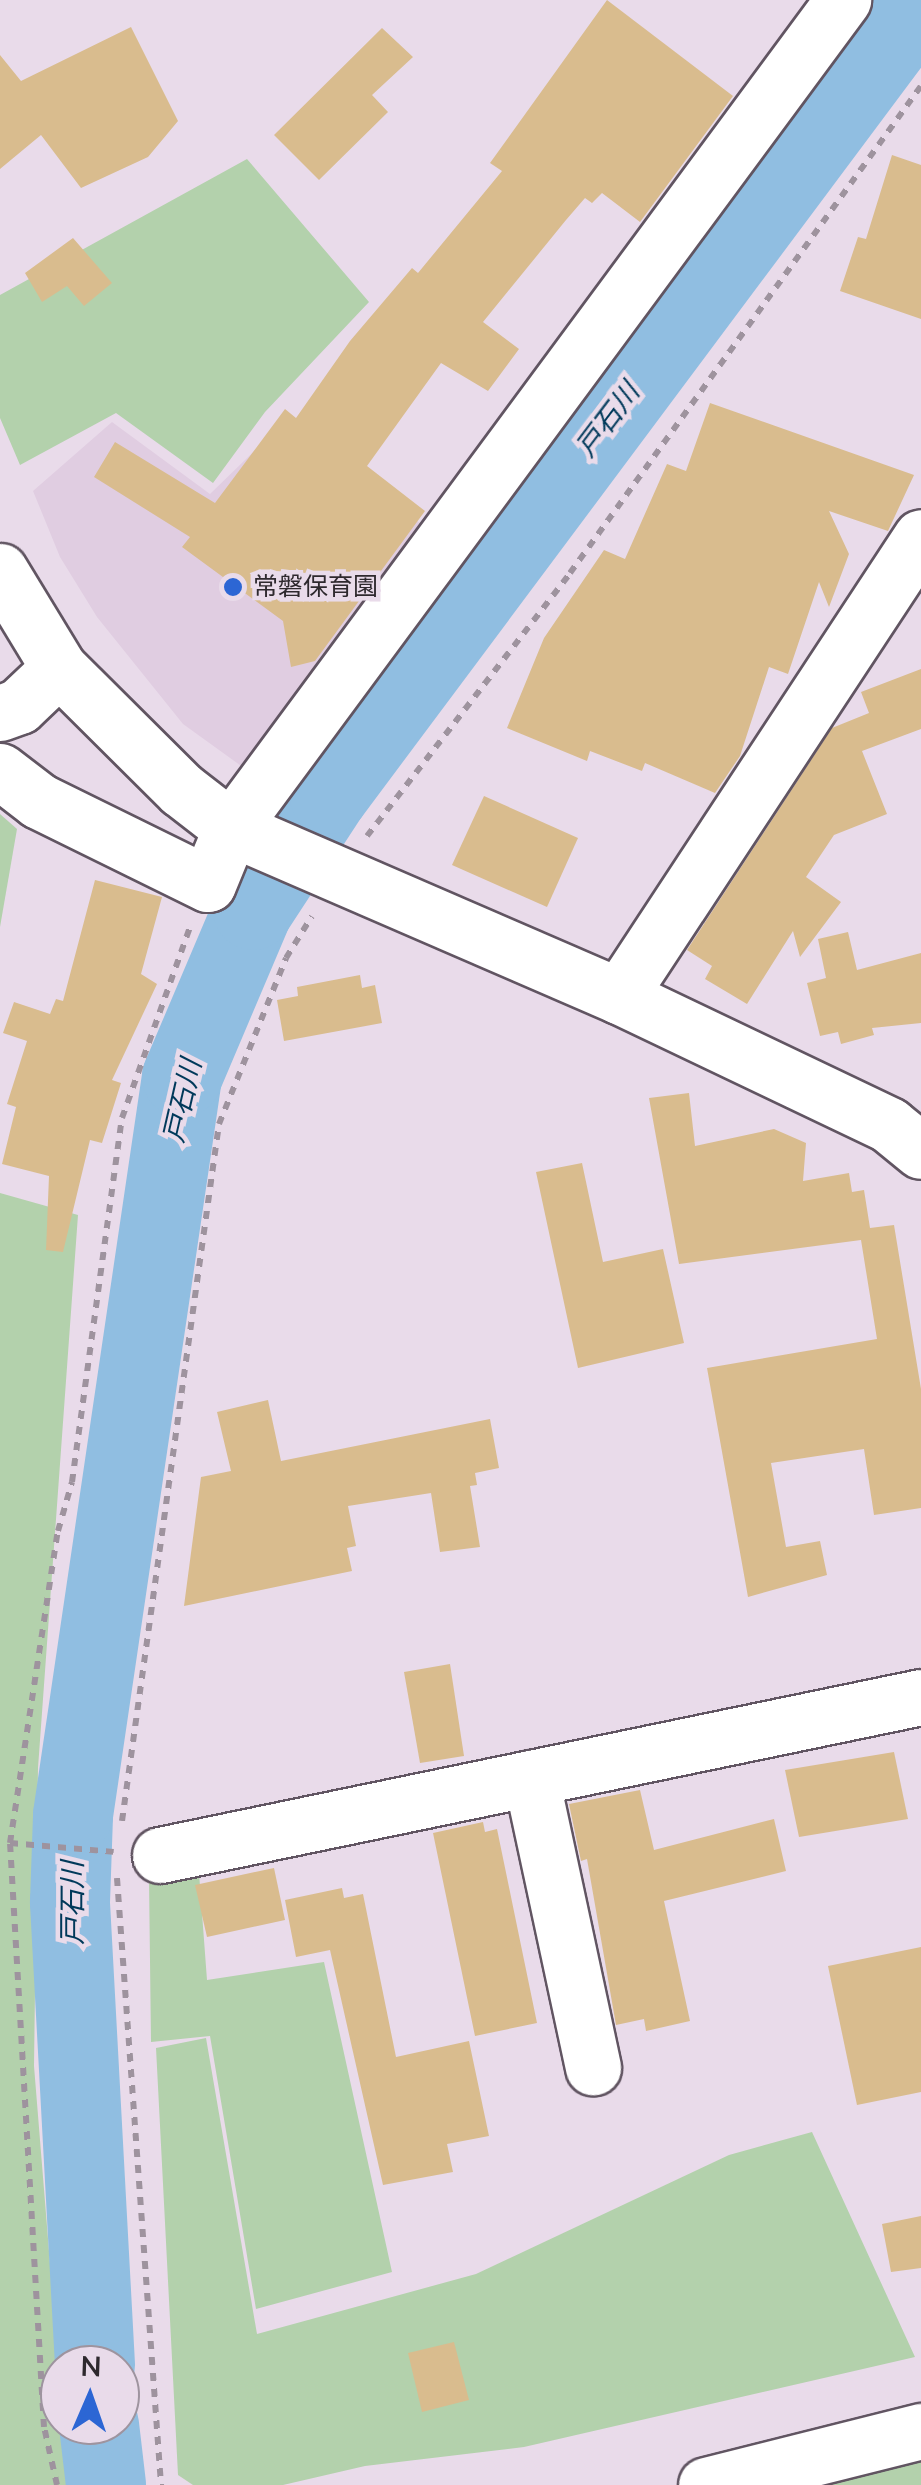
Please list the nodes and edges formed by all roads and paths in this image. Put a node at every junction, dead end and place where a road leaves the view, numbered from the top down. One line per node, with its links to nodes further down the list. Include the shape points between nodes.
1 (843, 0): 8 (street)
2 (921, 86): 9 (path, via 570,573)
3 (921, 537): 11 (street)
4 (0, 571): 5 (street)
5 (59, 668): 6 (street, via 19,706); 8 (street, via 182,790)
6 (0, 712)
7 (0, 772): 10 (street, via 40,801)
8 (241, 832): 9 (street); 10 (street)
9 (333, 870): 11 (street); 20 (path, via 286,958 219,1124 118,1852 154,2460)
10 (208, 884): 15 (path, via 122,1118 72,1482 58,1531)
11 (618, 996): 12 (street, via 889,1125)
12 (921, 1151)
13 (921, 1697): 14 (street)
14 (531, 1778): 16 (street); 17 (street)
15 (10, 1843): 16 (path); 19 (path, via 44,2426)
16 (135, 1854)
17 (593, 2068)
18 (921, 2431): 21 (street)
19 (57, 2485)
20 (161, 2485)
21 (706, 2485)

